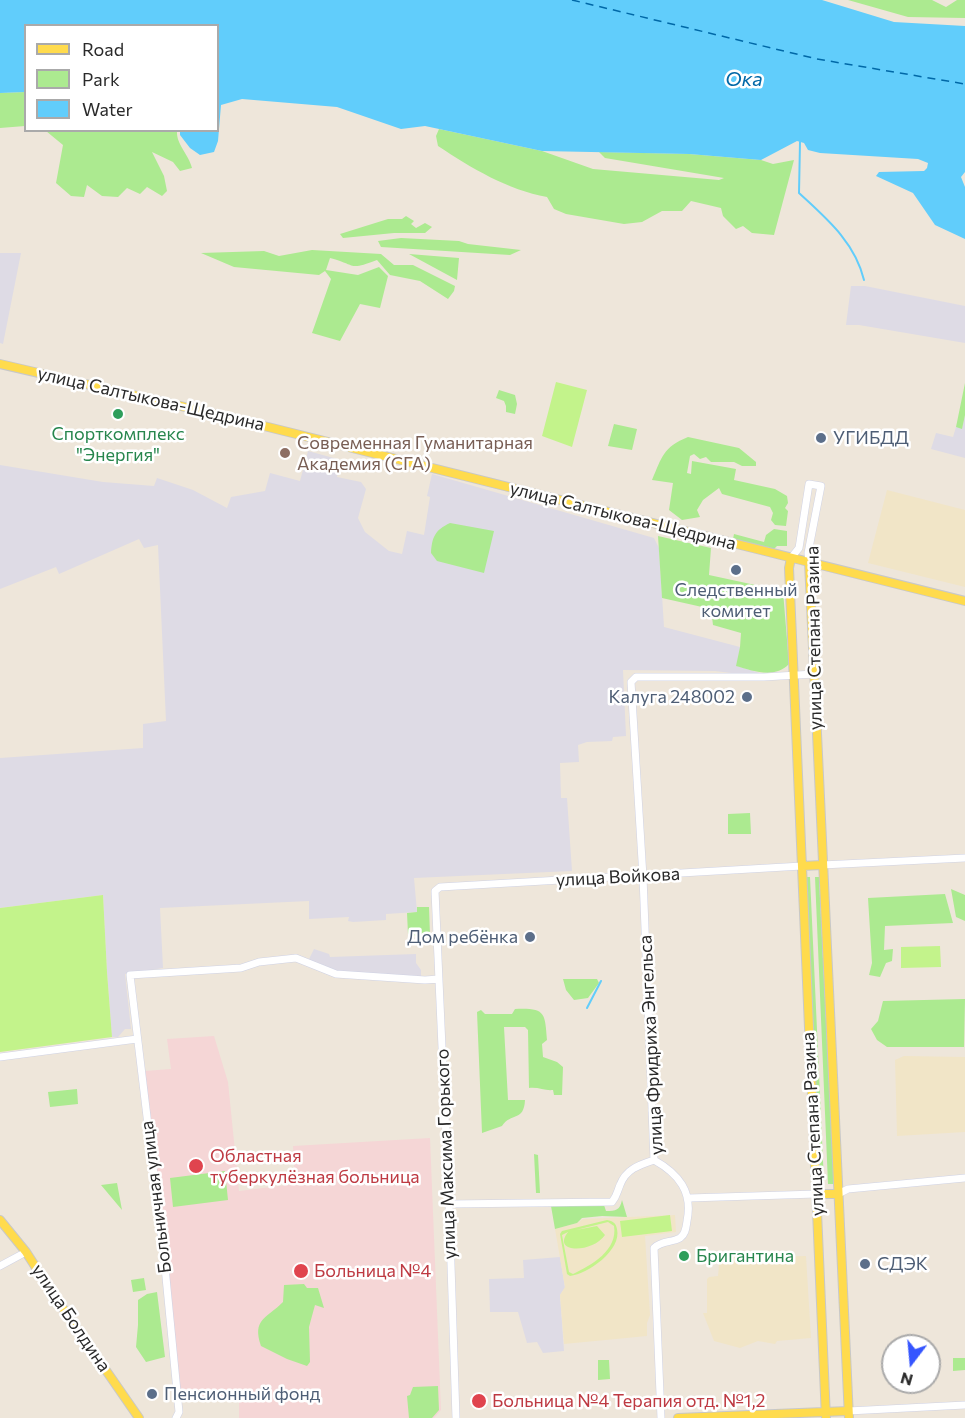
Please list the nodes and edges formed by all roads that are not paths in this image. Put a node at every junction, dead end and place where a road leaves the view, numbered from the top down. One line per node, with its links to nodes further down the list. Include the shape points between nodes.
1 (0, 364): 2 (main road, улица Салтыкова-Щедрина)
2 (791, 558): 3 (main road, улица Салтыкова-Щедрина); 3 (street, улица Степана Разина, via 799,548 808,484 821,486); 6 (main road, улица Степана Разина)
3 (809, 562): 4 (main road, улица Салтыкова-Щедрина); 5 (main road, улица Степана Разина)
4 (965, 601)
5 (814, 674): 6 (street); 8 (main road, улица Степана Разина)
6 (794, 675): 9 (main road, улица Степана Разина); 10 (street, улица Фридриха Энгельса, via 636,677 631,681)
7 (965, 858): 8 (street)
8 (822, 865): 9 (main road); 18 (main road, улица Степана Разина)
9 (802, 866): 10 (street, улица Войкова); 17 (main road, улица Степана Разина)
10 (643, 877): 11 (street, улица Войкова, via 440,887); 15 (street, улица Фридриха Энгельса)
11 (435, 891): 12 (street, улица Максима Горького)
12 (439, 979): 13 (street, Больничная улица, via 336,974 296,958 241,968 130,975); 20 (street, улица Максима Горького)
13 (137, 1039): 14 (street); 28 (street, Больничная улица, via 165,1267 179,1412)
14 (0, 1057)
15 (654, 1160): 19 (street, улица Фридриха Энгельса, via 669,1169); 20 (street, via 625,1174 612,1202)
16 (965, 1178): 18 (street, via 849,1189)
17 (816, 1194): 18 (main road); 19 (street); 25 (main road, улица Степана Разина)
18 (838, 1194): 26 (main road, улица Степана Разина)
19 (689, 1198): 30 (street, via 686,1231 654,1248)
20 (449, 1204): 29 (street, улица Максима Горького)
21 (0, 1220): 22 (main road, улица Болдина)
22 (26, 1252): 23 (street); 27 (main road, улица Болдина)
23 (0, 1266)
24 (965, 1405): 26 (street)
25 (826, 1415): 26 (main road); 31 (main road)
26 (848, 1415)
27 (139, 1418)
28 (176, 1418)
29 (456, 1418)
30 (661, 1418)
31 (678, 1418)

